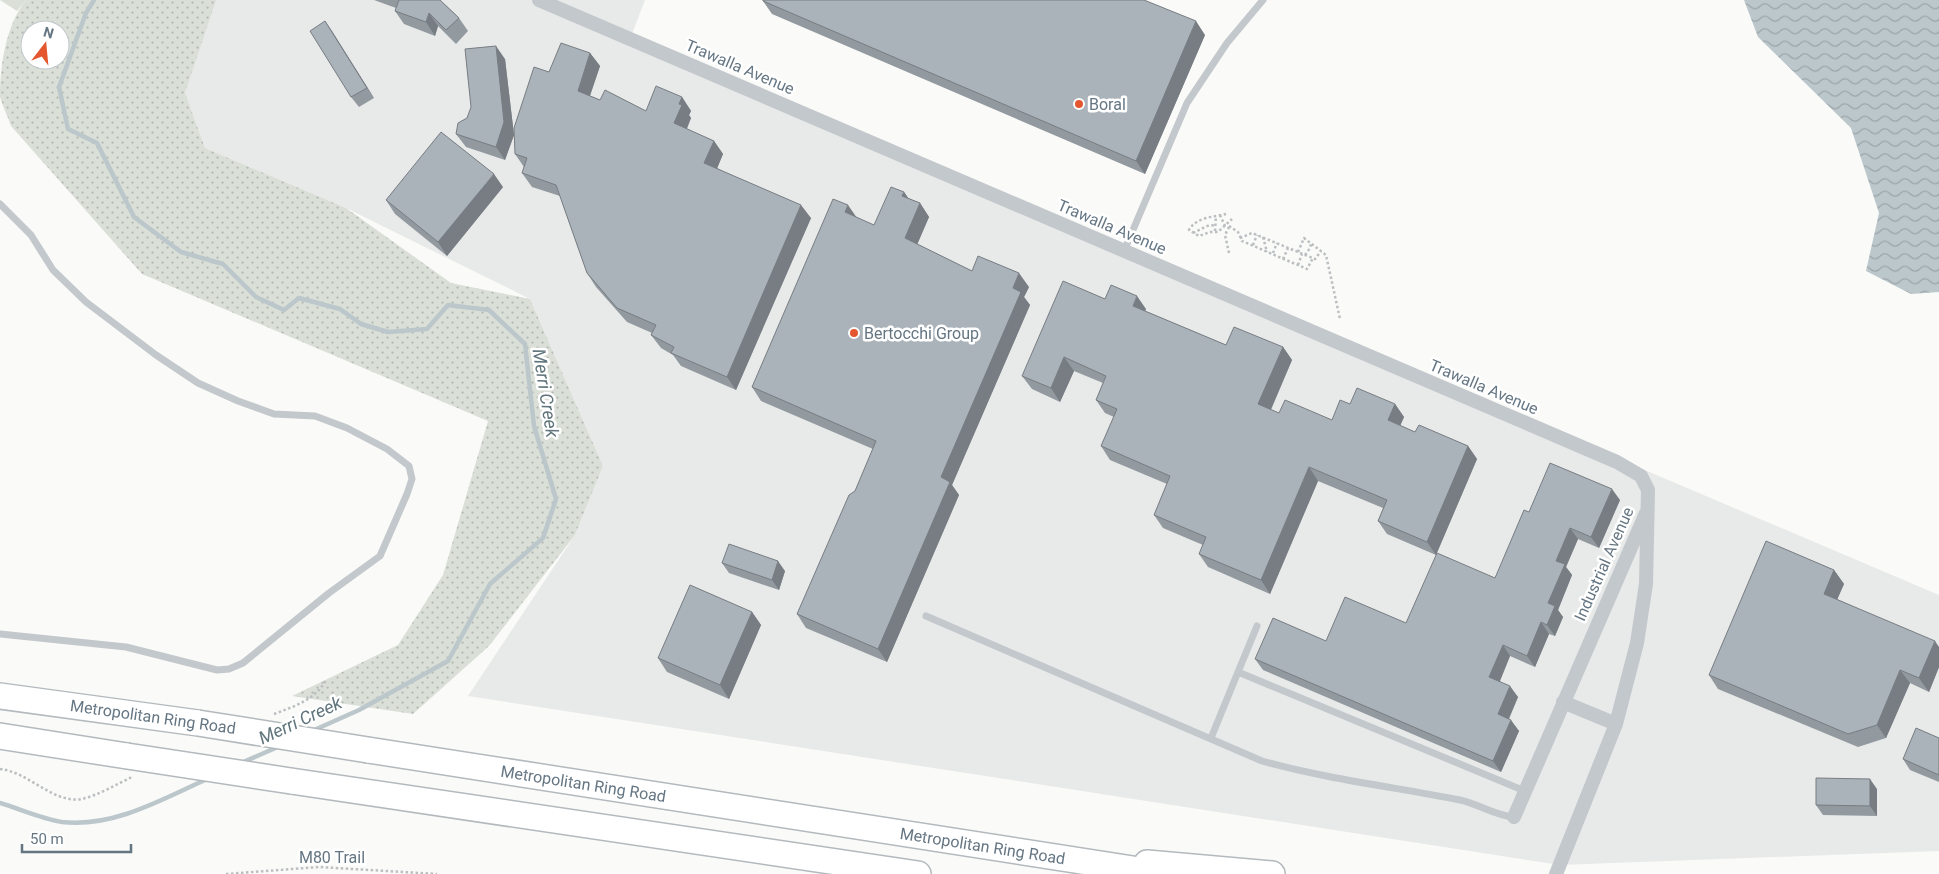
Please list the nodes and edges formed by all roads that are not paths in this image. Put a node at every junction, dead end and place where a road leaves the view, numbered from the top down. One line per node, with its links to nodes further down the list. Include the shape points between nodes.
1 (539, 0): 4 (street, Trawalla Avenue)
2 (1263, 0): 4 (lane, via 1227,43 1187,103)
3 (0, 204): 8 (lane, via 31,235 53,270 86,302 156,355 198,383 238,401 274,414 314,416 347,428 403,460 409,466 412,479 380,556 243,663 229,669 198,667 126,648)
4 (1123, 251): 5 (street, Trawalla Avenue, via 1633,470 1646,483)
5 (1650, 506): 11 (street, Industrial Avenue); 12 (street, Industrial Avenue, via 1646,584 1637,643)
6 (926, 616): 14 (lane)
7 (1257, 626): 9 (lane)
8 (0, 634)
9 (1238, 672): 14 (lane); 15 (lane)
10 (0, 696): 17 (highway, Metropolitan Ring Road, bridge, via 198,723)
11 (1563, 702): 12 (street); 15 (street, Industrial Avenue)
12 (1616, 724): 18 (street, Industrial Avenue)
13 (0, 736): 19 (highway, bridge)
14 (1211, 738): 16 (lane, via 1262,761 1292,769 1463,800)
15 (1525, 791): 16 (street, Industrial Avenue)
16 (1514, 817)
17 (1032, 854): 20 (highway, Metropolitan Ring Road); 21 (highway)
18 (1558, 870)
19 (918, 874)
20 (1165, 874)
21 (1272, 874)

